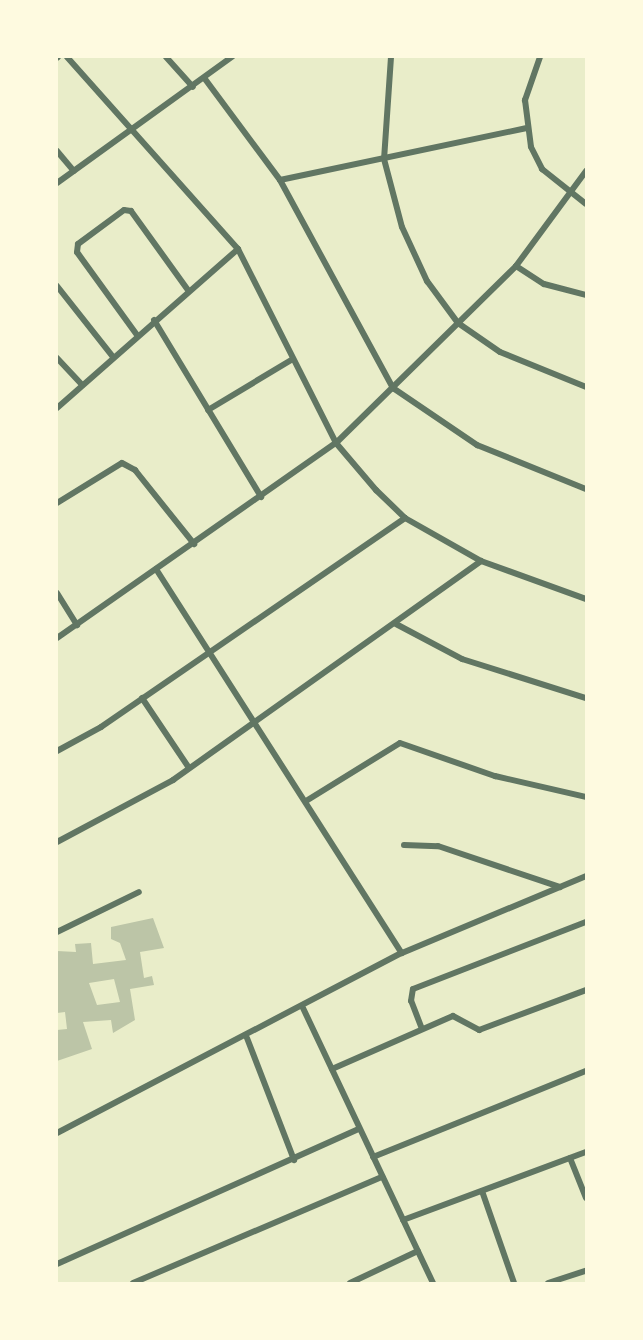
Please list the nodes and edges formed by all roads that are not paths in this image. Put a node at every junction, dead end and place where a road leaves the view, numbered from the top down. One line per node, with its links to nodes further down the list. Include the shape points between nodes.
1 (67, 57): 8 (street)
2 (166, 57): 7 (street)
3 (232, 57): 6 (street)
4 (391, 57): 11 (street)
5 (540, 57): 9 (street, via 525,100)
6 (205, 80): 7 (street); 14 (street)
7 (193, 87): 8 (street)
8 (133, 128): 12 (street); 18 (street)
9 (526, 128): 11 (street); 16 (street, via 542,169)
10 (57, 151): 12 (street)
11 (384, 159): 14 (street); 24 (street, via 408,246)
12 (74, 171): 15 (street)
13 (586, 171): 16 (street)
14 (280, 180): 31 (street)
15 (57, 183)
16 (569, 195): 17 (street); 19 (street)
17 (586, 204)
18 (238, 249): 21 (street); 28 (street)
19 (516, 266): 22 (street, via 544,284); 24 (street)
20 (57, 286): 26 (street)
21 (188, 290): 23 (street); 25 (street, via 131,211 124,210 78,244 77,252)
22 (586, 295)
23 (154, 320): 25 (street); 33 (street)
24 (458, 323): 30 (street, via 500,352); 31 (street)
25 (137, 335): 26 (street)
26 (113, 357): 29 (street)
27 (57, 358): 29 (street)
28 (293, 359): 33 (street); 34 (street)
29 (82, 385): 32 (street)
30 (586, 387)
31 (393, 388): 34 (street); 35 (street, via 477,445)
32 (57, 408)
33 (208, 410): 36 (street)
34 (336, 442): 36 (street); 38 (street)
35 (586, 489)
36 (261, 497): 39 (street)
37 (57, 503): 39 (street, via 108,468 127,465)
38 (405, 518): 40 (street); 47 (street)
39 (194, 544): 41 (street)
40 (481, 561): 43 (street); 44 (street)
41 (156, 569): 45 (street); 47 (street)
42 (57, 593): 45 (street)
43 (586, 599)
44 (396, 624): 49 (street, via 462,659); 50 (street)
45 (77, 625): 46 (street)
46 (57, 638)
47 (208, 654): 48 (street); 50 (street)
48 (142, 698): 51 (street); 52 (street)
49 (586, 698)
50 (255, 723): 52 (street); 54 (street)
51 (57, 751)
52 (189, 768): 55 (street)
53 (586, 797): 54 (street, via 495,776 409,743 392,746)
54 (306, 801): 62 (street)
55 (57, 842)
56 (404, 845): 58 (street, via 438,846)
57 (586, 876): 58 (street)
58 (560, 887): 62 (street)
59 (139, 892): 61 (street)
60 (586, 922): 65 (street, via 413,989 411,1001)
61 (57, 932)
62 (402, 953): 64 (street)
63 (586, 990): 65 (street, via 479,1030 458,1015)
64 (303, 1008): 66 (street); 67 (street)
65 (422, 1029): 67 (street)
66 (247, 1038): 70 (street); 74 (street)
67 (332, 1069): 69 (street)
68 (586, 1071): 72 (street)
69 (359, 1129): 72 (street); 74 (street)
70 (57, 1133)
71 (586, 1152): 73 (street)
72 (373, 1157): 75 (street)
73 (570, 1158): 76 (street); 77 (street)
74 (294, 1160): 80 (street)
75 (382, 1177): 78 (street); 82 (street)
76 (482, 1191): 78 (street); 85 (street)
77 (586, 1198)
78 (403, 1220): 79 (street)
79 (418, 1251): 83 (street); 84 (street)
80 (57, 1264)
81 (586, 1271): 86 (street)
82 (134, 1283)
83 (350, 1283)
84 (433, 1283)
85 (514, 1283)
86 (548, 1283)

